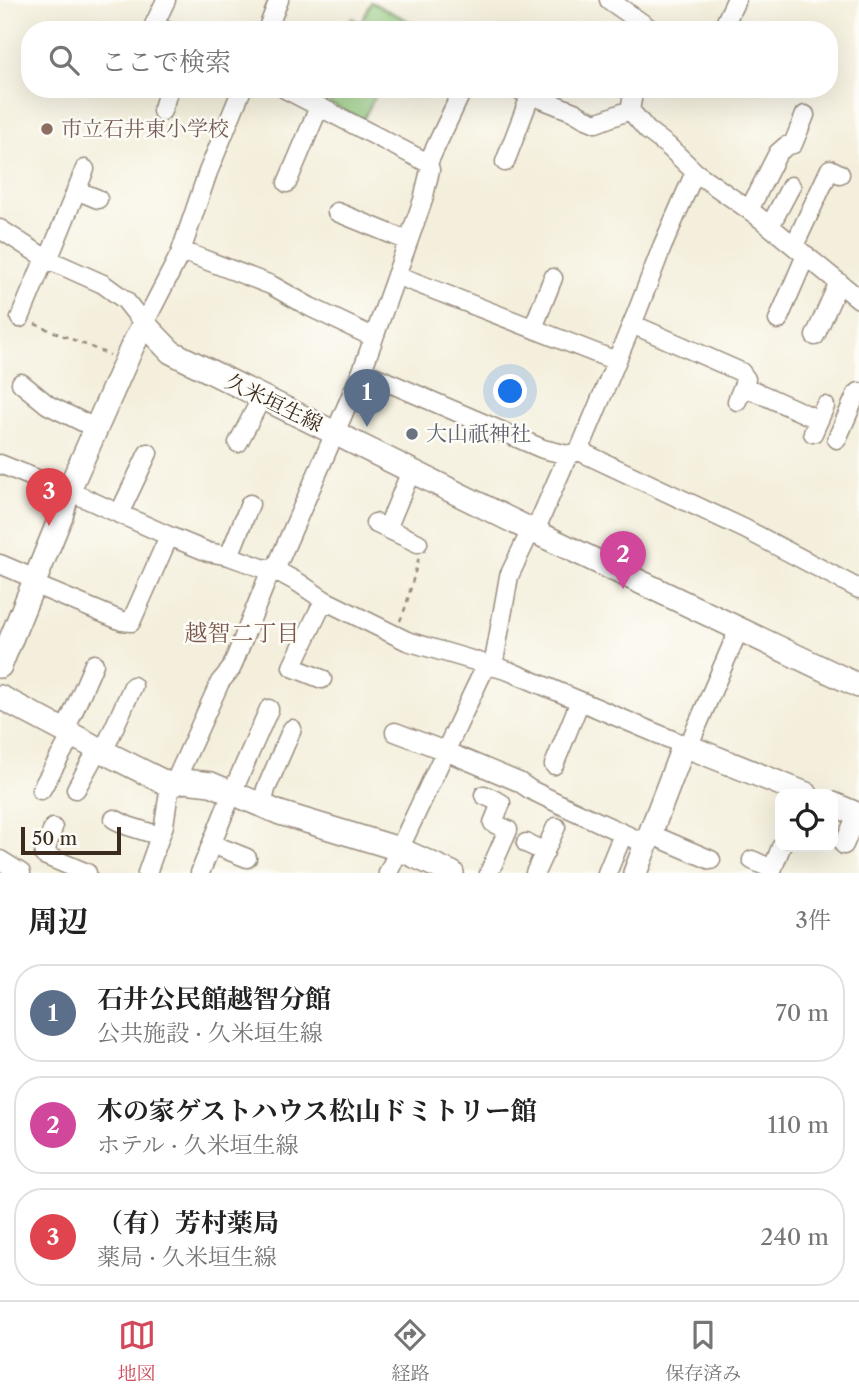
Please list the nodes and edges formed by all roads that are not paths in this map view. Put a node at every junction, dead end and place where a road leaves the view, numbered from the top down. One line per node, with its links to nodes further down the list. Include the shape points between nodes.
1 (166, 0): 5 (street)
2 (279, 0): 6 (street)
3 (609, 0): 7 (street)
4 (736, 0): 8 (street)
5 (156, 21)
6 (271, 21)
7 (637, 21)
8 (727, 21)
9 (166, 98): 18 (street)
10 (238, 98): 34 (street)
11 (302, 98): 16 (street)
12 (459, 98): 21 (street)
13 (528, 98): 20 (street)
14 (541, 98): 17 (street, via 596,123)
15 (632, 98): 17 (street)
16 (319, 107): 21 (street); 25 (street)
17 (630, 110): 23 (street)
18 (162, 111)
19 (805, 115): 29 (street, via 798,146 786,146 778,153)
20 (505, 162)
21 (428, 163): 33 (street, via 425,190)
22 (85, 169): 27 (street)
23 (695, 172): 29 (street); 44 (street)
24 (840, 174): 35 (street, via 830,169)
25 (287, 183)
26 (791, 186): 31 (street)
27 (76, 190): 28 (street); 36 (street)
28 (98, 199)
29 (749, 210): 31 (street)
30 (337, 212): 33 (street)
31 (769, 226): 35 (street)
32 (0, 229): 36 (street)
33 (408, 242): 37 (street)
34 (182, 251): 43 (street); 47 (street, via 271,285)
35 (800, 251): 39 (street); 42 (street)
36 (46, 259): 41 (street); 43 (street, via 103,284 125,299)
37 (396, 275): 45 (street); 47 (street)
38 (553, 278): 45 (street)
39 (839, 282): 40 (street); 46 (street)
40 (859, 299)
41 (20, 318)
42 (778, 320)
43 (144, 324): 52 (main road, 久米垣生線, via 171,352); 54 (main road)
44 (632, 324): 48 (street); 53 (street, via 696,344 742,379)
45 (533, 328): 48 (street)
46 (815, 336)
47 (373, 337): 49 (street)
48 (616, 360): 59 (street)
49 (362, 371): 55 (street); 59 (street, via 542,449)
50 (21, 383): 54 (street, via 48,405)
51 (859, 393): 56 (street)
52 (261, 397): 55 (main road, 久米垣生線); 57 (street)
53 (819, 420)
54 (97, 429): 62 (main road)
55 (336, 433): 61 (main road, 久米垣生線); 70 (street)
56 (838, 439)
57 (238, 443)
58 (148, 453): 64 (street)
59 (574, 453): 65 (street); 72 (street, via 745,529)
60 (0, 464): 62 (street)
61 (411, 471): 65 (main road, 久米垣生線); 67 (street, via 381,526)
62 (68, 492): 64 (street); 71 (main road)
63 (250, 504): 68 (street)
64 (119, 514): 66 (street)
65 (533, 531): 74 (main road, 久米垣生線); 77 (street, via 509,576)
66 (169, 536): 68 (street); 71 (street, via 131,622)
67 (420, 546)
68 (229, 556): 70 (street)
69 (0, 564): 71 (street)
70 (275, 570): 73 (street); 91 (street)
71 (34, 582): 76 (main road)
72 (859, 589)
73 (324, 600): 77 (street, via 407,641); 78 (street, via 292,667)
74 (739, 629): 80 (main road, 久米垣生線); 87 (street)
75 (94, 664): 85 (street)
76 (0, 666)
77 (489, 666): 82 (street); 89 (street)
78 (322, 679)
79 (133, 686): 88 (street)
80 (859, 686)
81 (0, 697): 85 (main road)
82 (580, 701): 87 (street); 90 (street)
83 (269, 709): 95 (street)
84 (292, 729): 97 (street)
85 (68, 733): 88 (main road); 94 (street)
86 (394, 733): 89 (street)
87 (686, 746): 93 (main road); 105 (main road)
88 (101, 750): 91 (main road); 92 (street)
89 (445, 751): 103 (street); 109 (street)
90 (554, 765)
91 (176, 783): 95 (main road, via 211,784); 104 (street)
92 (76, 789)
93 (792, 789)
94 (41, 790)
95 (232, 793): 97 (main road); 107 (street)
96 (484, 795): 122 (street, via 501,803 492,823 508,830)
97 (262, 806): 109 (main road)
98 (838, 806): 99 (main road)
99 (858, 814): 108 (street)
100 (114, 819): 104 (street)
101 (556, 827): 110 (street)
102 (53, 828): 117 (street, via 44,855)
103 (623, 834): 105 (street); 124 (street)
104 (160, 836): 118 (street)
105 (648, 839): 125 (main road); 126 (street, via 706,858)
106 (526, 843): 110 (street)
107 (212, 844): 112 (street); 119 (street)
108 (844, 845)
109 (399, 849): 120 (street); 121 (main road)
110 (545, 852): 123 (street)
111 (779, 852): 115 (street)
112 (247, 858)
113 (0, 860): 116 (street)
114 (752, 860): 115 (street)
115 (772, 871)
116 (20, 873)
117 (87, 873)
118 (147, 873)
119 (200, 873)
120 (388, 873)
121 (452, 873)
122 (489, 873)
123 (535, 873)
124 (607, 873)
125 (635, 873)
126 (693, 873)

